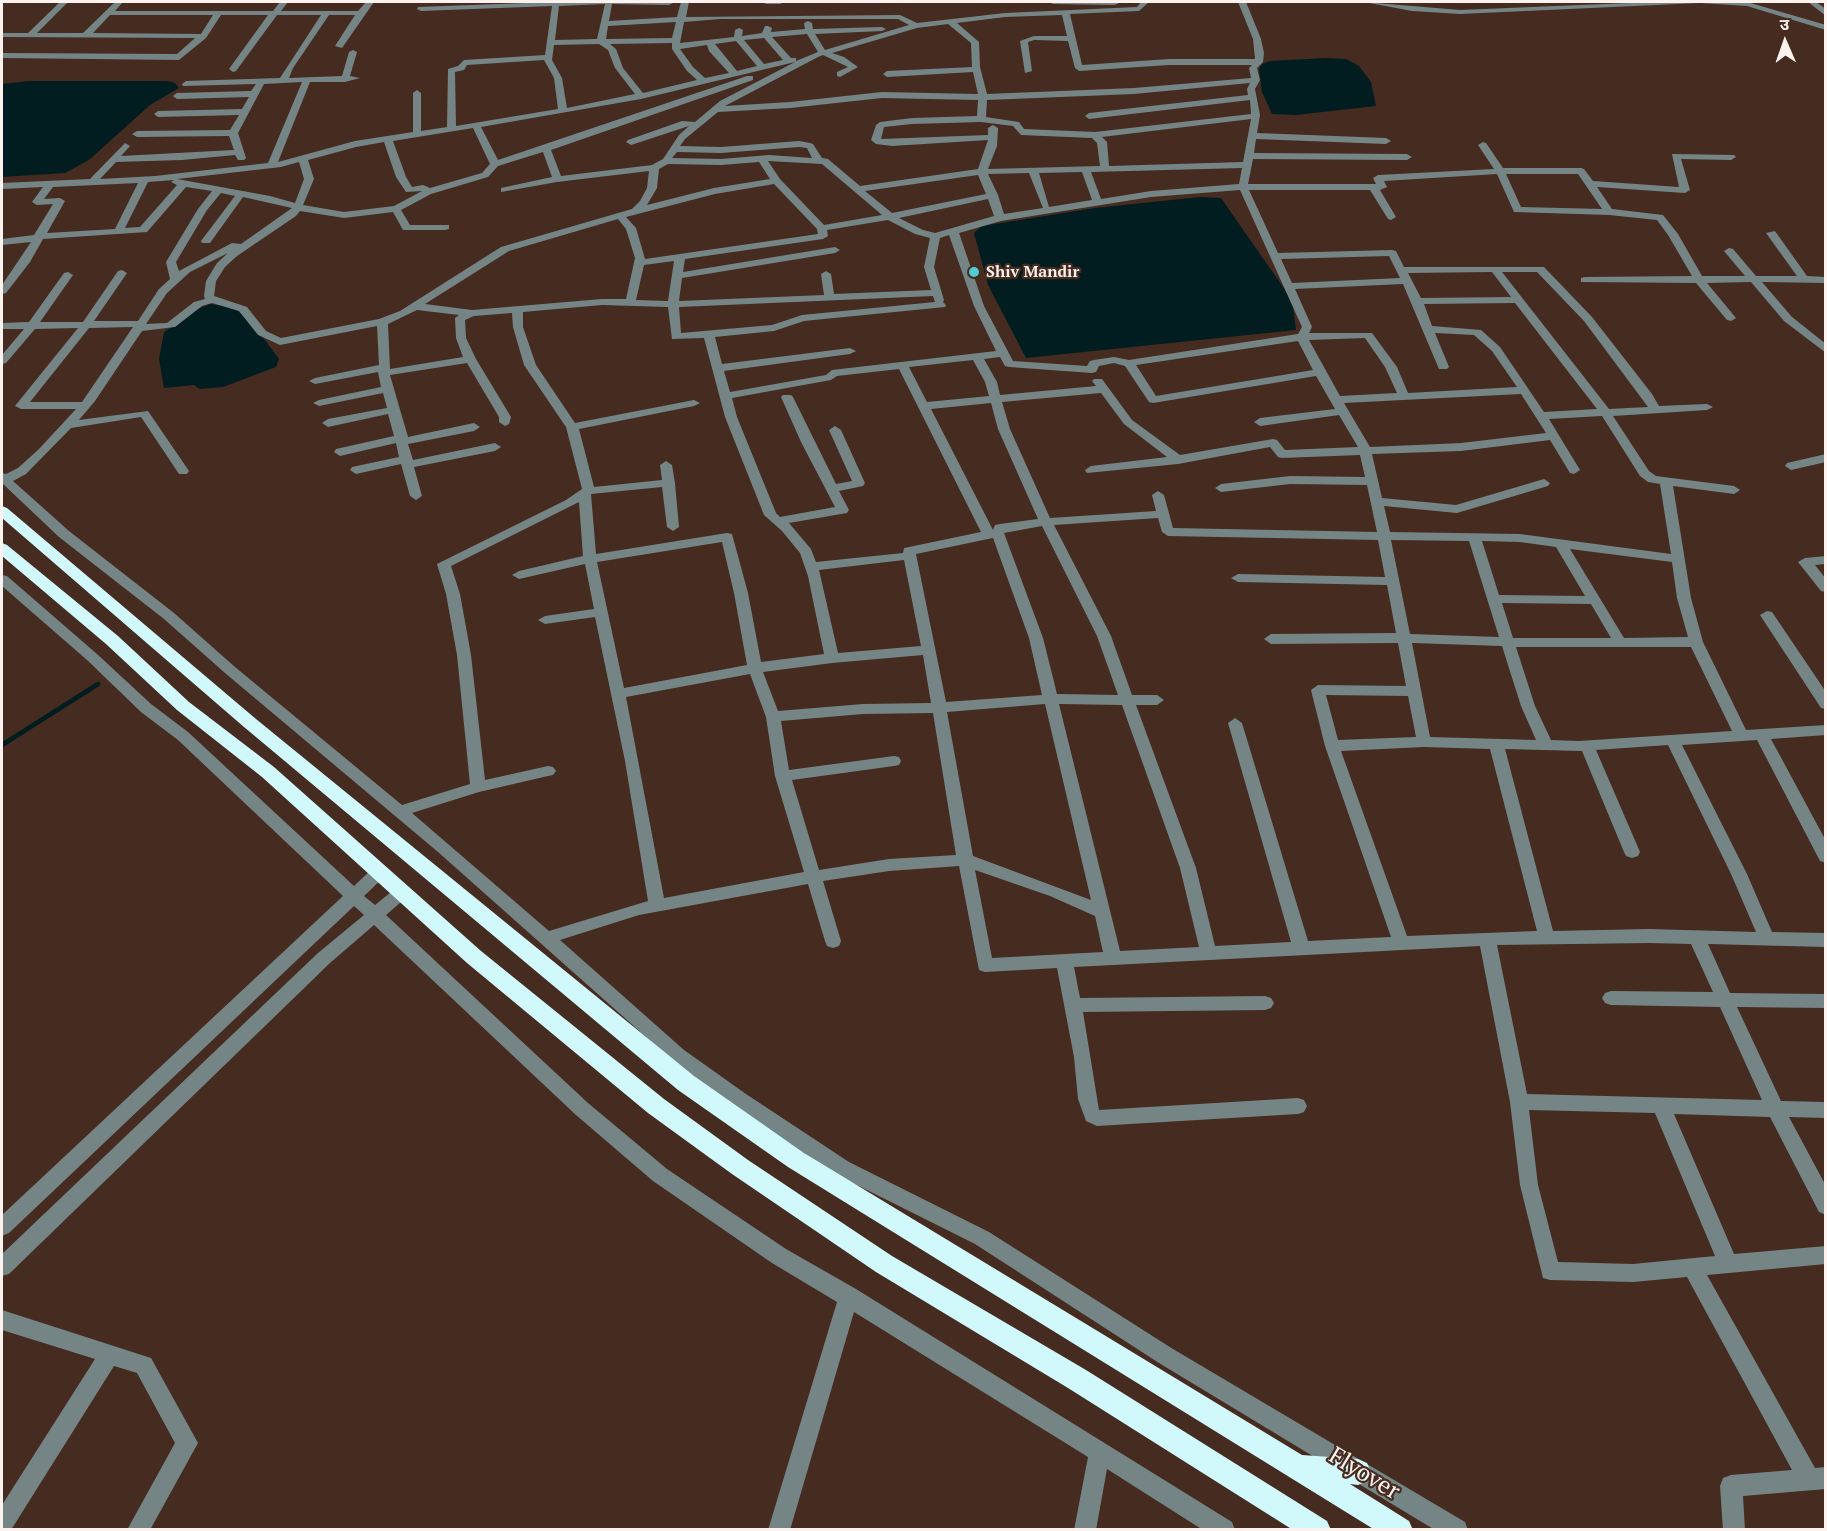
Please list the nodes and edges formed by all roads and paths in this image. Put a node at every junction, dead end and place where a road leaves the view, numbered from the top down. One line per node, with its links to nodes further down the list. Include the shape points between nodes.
1 (64, 2): 41 (street)
2 (119, 2): 24 (street)
3 (284, 2): 28 (street)
4 (370, 2): 26 (street)
5 (569, 2): 6 (street); 19 (street)
6 (608, 2): 20 (street); 36 (street)
7 (685, 2): 34 (street)
8 (766, 2): 9 (street)
9 (780, 2)
10 (1053, 2): 11 (street)
11 (1100, 2): 21 (street)
12 (1242, 2): 58 (street, via 1257,39)
13 (1368, 2): 14 (street, via 1460,12)
14 (1697, 2)
15 (1703, 2): 22 (street)
16 (1754, 2): 22 (street)
17 (1812, 2): 30 (street)
18 (511, 3): 19 (street); 23 (street)
19 (556, 3): 49 (street)
20 (669, 3)
21 (1144, 3): 29 (street, via 1139,9)
22 (1765, 8): 38 (street)
23 (421, 9)
24 (108, 13): 27 (street); 44 (street)
25 (327, 13): 26 (street); 28 (street); 71 (street)
26 (360, 13): 51 (street)
27 (218, 14): 28 (street); 43 (street)
28 (273, 14): 61 (street)
29 (1066, 14): 35 (street); 46 (street)
30 (1826, 14)
31 (741, 17): 32 (street); 34 (street); 45 (street)
32 (770, 17): 33 (street); 42 (street)
33 (808, 17): 37 (street, via 900,17); 39 (street)
34 (681, 20): 36 (street); 50 (street)
35 (949, 21): 37 (street); 62 (street, via 975,42)
36 (604, 24): 47 (street)
37 (916, 26): 39 (street); 54 (street)
38 (1826, 28)
39 (809, 31): 42 (street); 54 (street)
40 (2, 35): 41 (street)
41 (30, 35): 44 (street)
42 (766, 35): 45 (street); 59 (street)
43 (203, 36): 44 (street); 56 (street, via 179,57)
44 (88, 38)
45 (738, 38): 48 (street); 60 (street)
46 (1072, 39): 58 (street, via 1079,68); 63 (street, via 1024,40)
47 (601, 42): 49 (street); 50 (street); 78 (street, via 612,49 619,68)
48 (710, 42): 50 (street); 64 (street)
49 (550, 43): 57 (street)
50 (676, 43): 72 (street, via 690,69)
51 (339, 46)
52 (78, 50): 56 (street)
53 (353, 52): 68 (street)
54 (818, 54): 59 (street); 65 (street, via 841,59 854,68)
55 (2, 56): 56 (street)
56 (71, 56)
57 (549, 57): 82 (street, via 558,78); 91 (street, via 464,63 451,71)
58 (1259, 62): 70 (street, via 1253,68)
59 (789, 64): 60 (street); 81 (street); 103 (street)
60 (761, 66): 64 (street)
61 (233, 69)
62 (976, 69): 66 (street); 79 (street)
63 (1028, 72)
64 (734, 73): 72 (street)
65 (840, 74)
66 (887, 74)
67 (356, 78): 68 (street)
68 (345, 79): 69 (street)
69 (307, 80): 71 (street); 115 (street)
70 (1256, 80): 79 (street, via 1134,91); 80 (street, via 1251,89)
71 (283, 81): 73 (street)
72 (703, 81): 78 (street)
73 (261, 82): 74 (street); 76 (street)
74 (186, 84)
75 (417, 93): 94 (street)
76 (254, 94): 77 (street); 83 (street)
77 (177, 96)
78 (640, 96): 82 (street)
79 (983, 97): 81 (street, via 882,95); 87 (street)
80 (1254, 97): 85 (street); 86 (street)
81 (716, 109): 89 (street)
82 (563, 111): 90 (street)
83 (245, 112): 84 (street); 92 (street)
84 (158, 114)
85 (1089, 116)
86 (1256, 116): 95 (street); 96 (street)
87 (981, 119): 88 (street); 97 (street, via 880,125 876,140 892,143)
88 (994, 121): 95 (street, via 1016,124 1021,132); 97 (street)
89 (697, 125): 100 (street, via 685,123); 104 (street)
90 (476, 126): 91 (street); 114 (street)
91 (452, 130): 94 (street)
92 (233, 133): 93 (street); 105 (street)
93 (137, 134)
94 (418, 135): 98 (street)
95 (1095, 135): 118 (street, via 1102,142)
96 (1252, 136): 99 (street); 113 (street)
97 (993, 137): 122 (street)
98 (388, 140): 106 (street); 136 (street, via 409,190 423,188)
99 (1386, 141)
100 (631, 142)
101 (1483, 145): 121 (street)
102 (125, 146): 109 (street)
103 (546, 149): 114 (street); 124 (street)
104 (673, 149): 110 (street, via 799,144 810,146); 112 (street)
105 (237, 152): 109 (street); 119 (street)
106 (302, 157): 115 (street); 141 (street, via 309,179)
107 (1407, 157): 113 (street)
108 (1731, 157): 129 (street, via 1675,156 1685,190)
109 (113, 159): 125 (street)
110 (818, 159): 111 (street); 134 (street)
111 (764, 160): 112 (street); 126 (street)
112 (666, 161): 116 (street)
113 (1247, 161): 118 (street); 131 (street)
114 (495, 164): 136 (street, via 485,175)
115 (272, 165): 119 (street)
116 (654, 168): 124 (street); 143 (street, via 652,188)
117 (1085, 168): 118 (street); 120 (street); 139 (street)
118 (1105, 168)
119 (248, 169): 123 (street)
120 (1034, 170): 122 (street); 140 (street)
121 (1500, 171): 129 (street, via 1581,171); 132 (street, via 1378,178 1382,187); 144 (street, via 1517,210)
122 (982, 172): 134 (street); 138 (street)
123 (150, 179): 125 (street); 127 (street); 152 (street)
124 (557, 179): 135 (street)
125 (93, 181): 128 (street)
126 (776, 181): 143 (street, via 714,191); 151 (street)
127 (184, 183): 133 (street); 152 (street, via 143,230)
128 (50, 184): 130 (street); 156 (street, via 37,202 60,201)
129 (1589, 184): 144 (street)
130 (2, 186)
131 (1243, 187): 132 (street); 139 (street, via 1151,194); 161 (street)
132 (1373, 187): 147 (street)
133 (219, 189): 137 (street); 170 (street, via 171,262)
134 (858, 189): 146 (street)
135 (504, 190)
136 (428, 192): 142 (street)
137 (240, 195): 141 (street); 157 (street)
138 (993, 195): 146 (street); 148 (street)
139 (1098, 203): 148 (street)
140 (1046, 206)
141 (298, 207): 142 (street, via 345,215); 149 (street)
142 (396, 208): 150 (street, via 407,228)
143 (635, 211): 145 (street)
144 (1609, 212): 173 (street, via 1660,217)
145 (620, 216): 163 (street, via 631,228); 186 (street, via 504,249)
146 (890, 217): 151 (street); 155 (street)
147 (1391, 217)
148 (1000, 218): 153 (street)
149 (274, 227): 170 (street); 181 (street, via 221,265 211,281 209,296)
150 (444, 227)
151 (822, 228): 162 (street, via 823,237)
152 (119, 231): 156 (street)
153 (953, 231): 155 (street); 200 (street, via 979,306)
154 (1771, 233): 171 (street)
155 (934, 236): 179 (street, via 929,267)
156 (39, 237): 158 (street); 178 (street)
157 (206, 241)
158 (2, 242)
159 (835, 250): 169 (street)
160 (1730, 251): 174 (street)
161 (1275, 256): 164 (street, via 1392,253); 177 (street)
162 (680, 257): 163 (street); 169 (street)
163 (639, 263): 184 (street)
164 (1401, 270): 165 (street); 176 (street)
165 (1496, 271): 182 (street); 227 (street, via 1544,272 1588,319)
166 (122, 273): 191 (street)
167 (826, 274): 180 (street)
168 (68, 275): 193 (street)
169 (677, 276): 185 (street)
170 (175, 278): 194 (street)
171 (1804, 279): 174 (street); 175 (street)
172 (1585, 280): 173 (street)
173 (1699, 280): 174 (street); 189 (street)
174 (1754, 280): 198 (street, via 1788,319)
175 (1826, 280)
176 (1407, 281): 177 (street); 183 (street)
177 (1288, 286): 197 (street, via 1307,327)
178 (2, 291)
179 (936, 293): 180 (street); 196 (street, via 943,308 802,318 774,328)
180 (829, 296): 185 (street)
181 (213, 300): 190 (street, via 243,309 262,333 280,342); 194 (street, via 198,304 171,325)
182 (1519, 300): 183 (street); 229 (street)
183 (1417, 301): 195 (street)
184 (630, 303): 185 (street); 187 (street)
185 (673, 304): 196 (street, via 676,337)
186 (414, 306): 188 (street); 190 (street)
187 (517, 308): 188 (street); 236 (street, via 518,327 530,364)
188 (471, 313): 203 (street, via 460,318 461,338)
189 (1731, 318)
190 (382, 322): 211 (street)
191 (86, 325): 193 (street); 194 (street); 223 (street, via 21,406)
192 (2, 326): 193 (street)
193 (32, 326): 204 (street)
194 (140, 326): 223 (street)
195 (1428, 329): 207 (street); 216 (street, via 1477,332 1496,349)
196 (709, 335): 209 (street)
197 (1302, 337): 205 (street); 212 (street); 217 (street, via 1368,335)
198 (1826, 350)
199 (850, 351): 209 (street)
200 (1004, 353): 202 (street); 210 (street, via 1009,364)
201 (417, 354): 208 (street)
202 (978, 358): 206 (street); 220 (street)
203 (470, 359): 208 (street); 231 (street)
204 (2, 360)
205 (1129, 363): 210 (street, via 1094,363); 212 (street, via 1153,400)
206 (902, 364): 218 (street, via 832,373 831,377); 225 (street)
207 (1443, 367)
208 (415, 368): 211 (street)
209 (718, 369): 218 (street)
210 (1092, 370): 215 (street)
211 (383, 371): 213 (street); 214 (street)
212 (1320, 372): 224 (street)
213 (315, 381)
214 (387, 389): 221 (street); 228 (street)
215 (1103, 389): 220 (street); 244 (street, via 1128,422)
216 (1525, 390): 217 (street); 230 (street)
217 (1403, 395): 224 (street)
218 (726, 396): 266 (street, via 730,417 755,479 770,515)
219 (787, 397): 258 (street)
220 (996, 399): 225 (street); 267 (street, via 1004,429)
221 (319, 403)
222 (694, 403): 236 (street)
223 (86, 405): 234 (street)
224 (1340, 405): 232 (street); 241 (street)
225 (925, 406): 269 (street)
226 (1707, 407): 227 (street)
227 (1655, 408): 229 (street)
228 (393, 410): 233 (street); 239 (street)
229 (1605, 413): 230 (street); 254 (street, via 1644,473)
230 (1541, 416): 238 (street)
231 (505, 422)
232 (1260, 422)
233 (328, 423)
234 (67, 425): 251 (street, via 144,413); 252 (street, via 22,471)
235 (474, 427): 239 (street)
236 (572, 428): 260 (street)
237 (835, 430): 258 (street, via 859,483)
238 (1553, 436): 241 (street, via 1461,447); 250 (street)
239 (403, 440): 242 (street); 245 (street)
240 (495, 447): 245 (street)
241 (1365, 449): 244 (street, via 1282,454 1273,443); 253 (street)
242 (340, 453)
243 (1826, 458): 247 (street)
244 (1178, 460): 249 (street)
245 (407, 462): 248 (street); 262 (street)
246 (666, 465): 255 (street)
247 (1791, 466)
248 (356, 470)
249 (1090, 470)
250 (1574, 470)
251 (183, 471)
252 (3, 478): 319 (street, via 64,534 169,616)
253 (1372, 481): 257 (street, via 1290,480); 263 (street)
254 (1666, 481): 259 (street); 276 (street)
255 (669, 483): 260 (street); 268 (street)
256 (1544, 483): 263 (street, via 1457,509)
257 (1221, 488)
258 (831, 489): 266 (street, via 843,510)
259 (1734, 490)
260 (587, 491): 275 (street); 318 (street, via 444,564 464,655)
261 (1158, 495): 265 (street)
262 (416, 496)
263 (1376, 501): 270 (street)
264 (2, 511): 362 (highway, Flyover, via 250,723 686,1083 796,1161)
265 (1165, 514): 267 (street); 270 (street, via 1168,532)
266 (778, 521): 278 (street, via 806,552)
267 (1046, 522): 269 (street, via 1000,528); 300 (street, via 1104,636)
268 (673, 527)
269 (994, 534): 274 (street, via 909,551); 299 (street, via 1036,638)
270 (1384, 535): 271 (street); 282 (street)
271 (1474, 537): 272 (street); 284 (street)
272 (1560, 542): 276 (street); 285 (street)
273 (2, 548): 323 (highway, via 112,640 183,706 268,772)
274 (908, 556): 278 (street); 294 (street)
275 (591, 559): 279 (street); 286 (street); 296 (street, via 727,537)
276 (1679, 559): 293 (street)
277 (1826, 560): 283 (street, via 1805,561)
278 (812, 567): 295 (street)
279 (519, 575)
280 (1238, 578): 282 (street)
281 (2, 579): 326 (street, via 146,708 183,736)
282 (1393, 581): 289 (street)
283 (1826, 588)
284 (1494, 599): 285 (street); 291 (street)
285 (1595, 600): 292 (street)
286 (601, 612): 288 (street); 298 (street)
287 (1767, 615): 302 (street)
288 (545, 620)
289 (1404, 638): 290 (street); 291 (street); 297 (street)
290 (1271, 639)
291 (1508, 642): 292 (street); 313 (street, via 1528,706)
292 (1620, 642): 293 (street)
293 (1696, 642): 308 (street)
294 (929, 650): 295 (street); 303 (street)
295 (832, 658): 296 (street)
296 (755, 668): 298 (street); 304 (street)
297 (1414, 691): 310 (street); 311 (street, via 1318,690)
298 (618, 694): 327 (street)
299 (1051, 699): 300 (street); 303 (street); 328 (street)
300 (1128, 700): 301 (street); 339 (street, via 1188,868)
301 (1157, 700)
302 (1826, 704)
303 (939, 708): 304 (street, via 863,709); 322 (street)
304 (773, 717): 317 (street)
305 (1235, 723): 338 (street)
306 (1826, 730): 307 (street)
307 (1762, 735): 308 (street); 321 (street)
308 (1742, 736): 309 (street)
309 (1673, 741): 314 (street); 334 (street)
310 (1424, 742): 311 (street); 312 (street)
311 (1332, 746): 337 (street)
312 (1496, 746): 313 (street); 331 (street)
313 (1546, 746): 314 (street)
314 (1587, 746): 320 (street)
315 (894, 760): 317 (street)
316 (548, 771): 318 (street)
317 (783, 776): 324 (street)
318 (478, 787): 319 (street)
319 (400, 811): 332 (street)
320 (1632, 852)
321 (1826, 858)
322 (965, 860): 324 (street, via 889,865); 328 (street); 341 (street, via 985,965)
323 (379, 872): 325 (highway); 326 (street)
324 (814, 877): 327 (street); 336 (street)
325 (402, 892): 329 (street); 370 (highway, via 474,957 656,1106 740,1167 885,1264)
326 (352, 897): 329 (street); 353 (street)
327 (657, 905): 332 (street)
328 (1102, 912): 340 (street)
329 (375, 915): 356 (street, via 324,958); 358 (street, via 582,1109 660,1175 779,1256)
330 (1696, 937): 331 (street); 334 (street); 343 (street)
331 (1547, 938): 333 (street)
332 (547, 939): 363 (street, via 678,1055 842,1168 982,1238)
333 (1486, 939): 337 (street); 347 (street)
334 (1767, 939): 335 (street)
335 (1826, 940)
336 (833, 941)
337 (1401, 943): 338 (street)
338 (1302, 949): 339 (street)
339 (1209, 954): 340 (street)
340 (1113, 958): 341 (street)
341 (1064, 960): 346 (street)
342 (1611, 998): 343 (street)
343 (1725, 999): 344 (street); 350 (street)
344 (1826, 1001)
345 (1264, 1003): 346 (street)
346 (1074, 1005): 349 (street, via 1087,1099 1092,1115 1097,1118)
347 (1519, 1102): 348 (street); 357 (street, via 1529,1185 1550,1271 1633,1273)
348 (1661, 1105): 350 (street); 355 (street)
349 (1298, 1106)
350 (1776, 1110): 351 (street); 352 (street)
351 (1826, 1110)
352 (1826, 1206)
353 (2, 1227)
354 (1825, 1255): 355 (street)
355 (1728, 1264): 357 (street)
356 (2, 1267)
357 (1692, 1268): 364 (street)
358 (849, 1296): 361 (street); 367 (street)
359 (2, 1320): 360 (street)
360 (110, 1354): 365 (street); 366 (street, via 144,1365 187,1443)
361 (1100, 1452): 368 (street); 369 (street)
362 (1298, 1467): 363 (highway); 371 (highway, Flyover)
363 (1358, 1472): 372 (street)
364 (1817, 1478): 373 (street, via 1731,1486)
365 (2, 1524)
366 (138, 1530)
367 (779, 1530)
368 (1085, 1530)
369 (1224, 1530)
370 (1318, 1530)
371 (1400, 1530)
372 (1457, 1530)
373 (1734, 1530)

